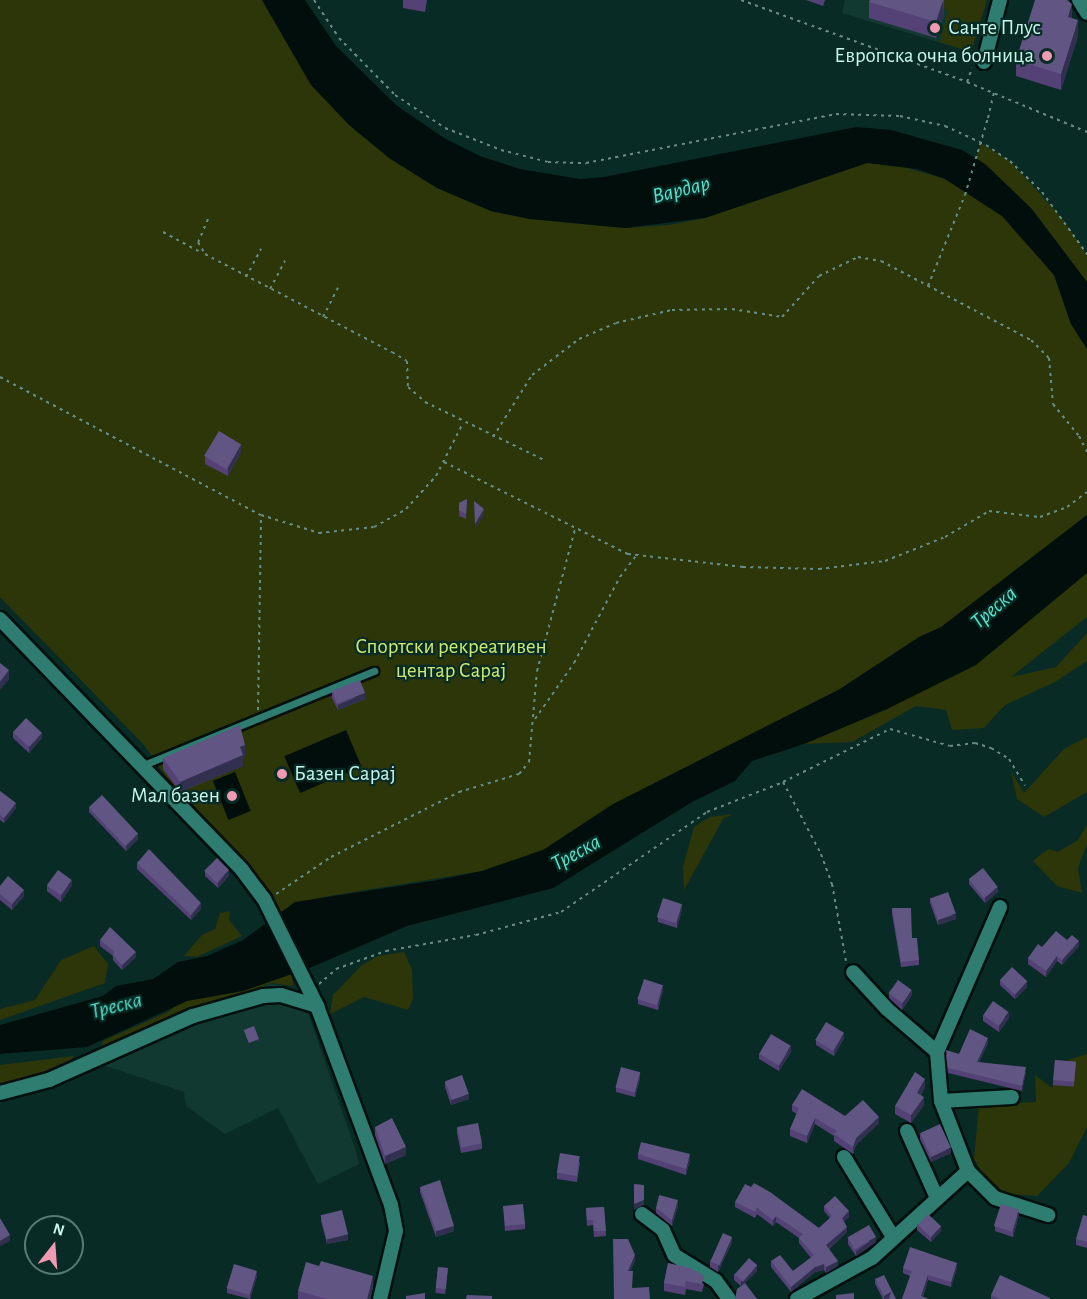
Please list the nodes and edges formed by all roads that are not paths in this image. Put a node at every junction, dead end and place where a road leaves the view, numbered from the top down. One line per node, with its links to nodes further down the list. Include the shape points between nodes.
1 (1000, 0): 4 (street)
2 (1079, 0): 3 (street)
3 (1087, 13)
4 (980, 61)
5 (0, 619): 7 (street)
6 (374, 671): 7 (lane)
7 (141, 766): 10 (street, via 242,870 264,899)
8 (1000, 907): 11 (street)
9 (853, 972): 11 (street)
10 (313, 997): 12 (street, via 263,996 193,1016 49,1080); 22 (street, via 394,1218 394,1245)
11 (937, 1052): 14 (street)
12 (0, 1093)
13 (1012, 1097): 14 (street)
14 (941, 1101): 17 (street)
15 (907, 1131): 18 (street)
16 (844, 1157): 21 (street)
17 (968, 1171): 18 (street); 20 (street, via 995,1198)
18 (936, 1198): 21 (street)
19 (642, 1214): 23 (street, via 663,1230 674,1255 716,1281)
20 (1048, 1215)
21 (893, 1237): 24 (street, via 872,1258)
22 (380, 1299)
23 (729, 1299)
24 (796, 1299)

